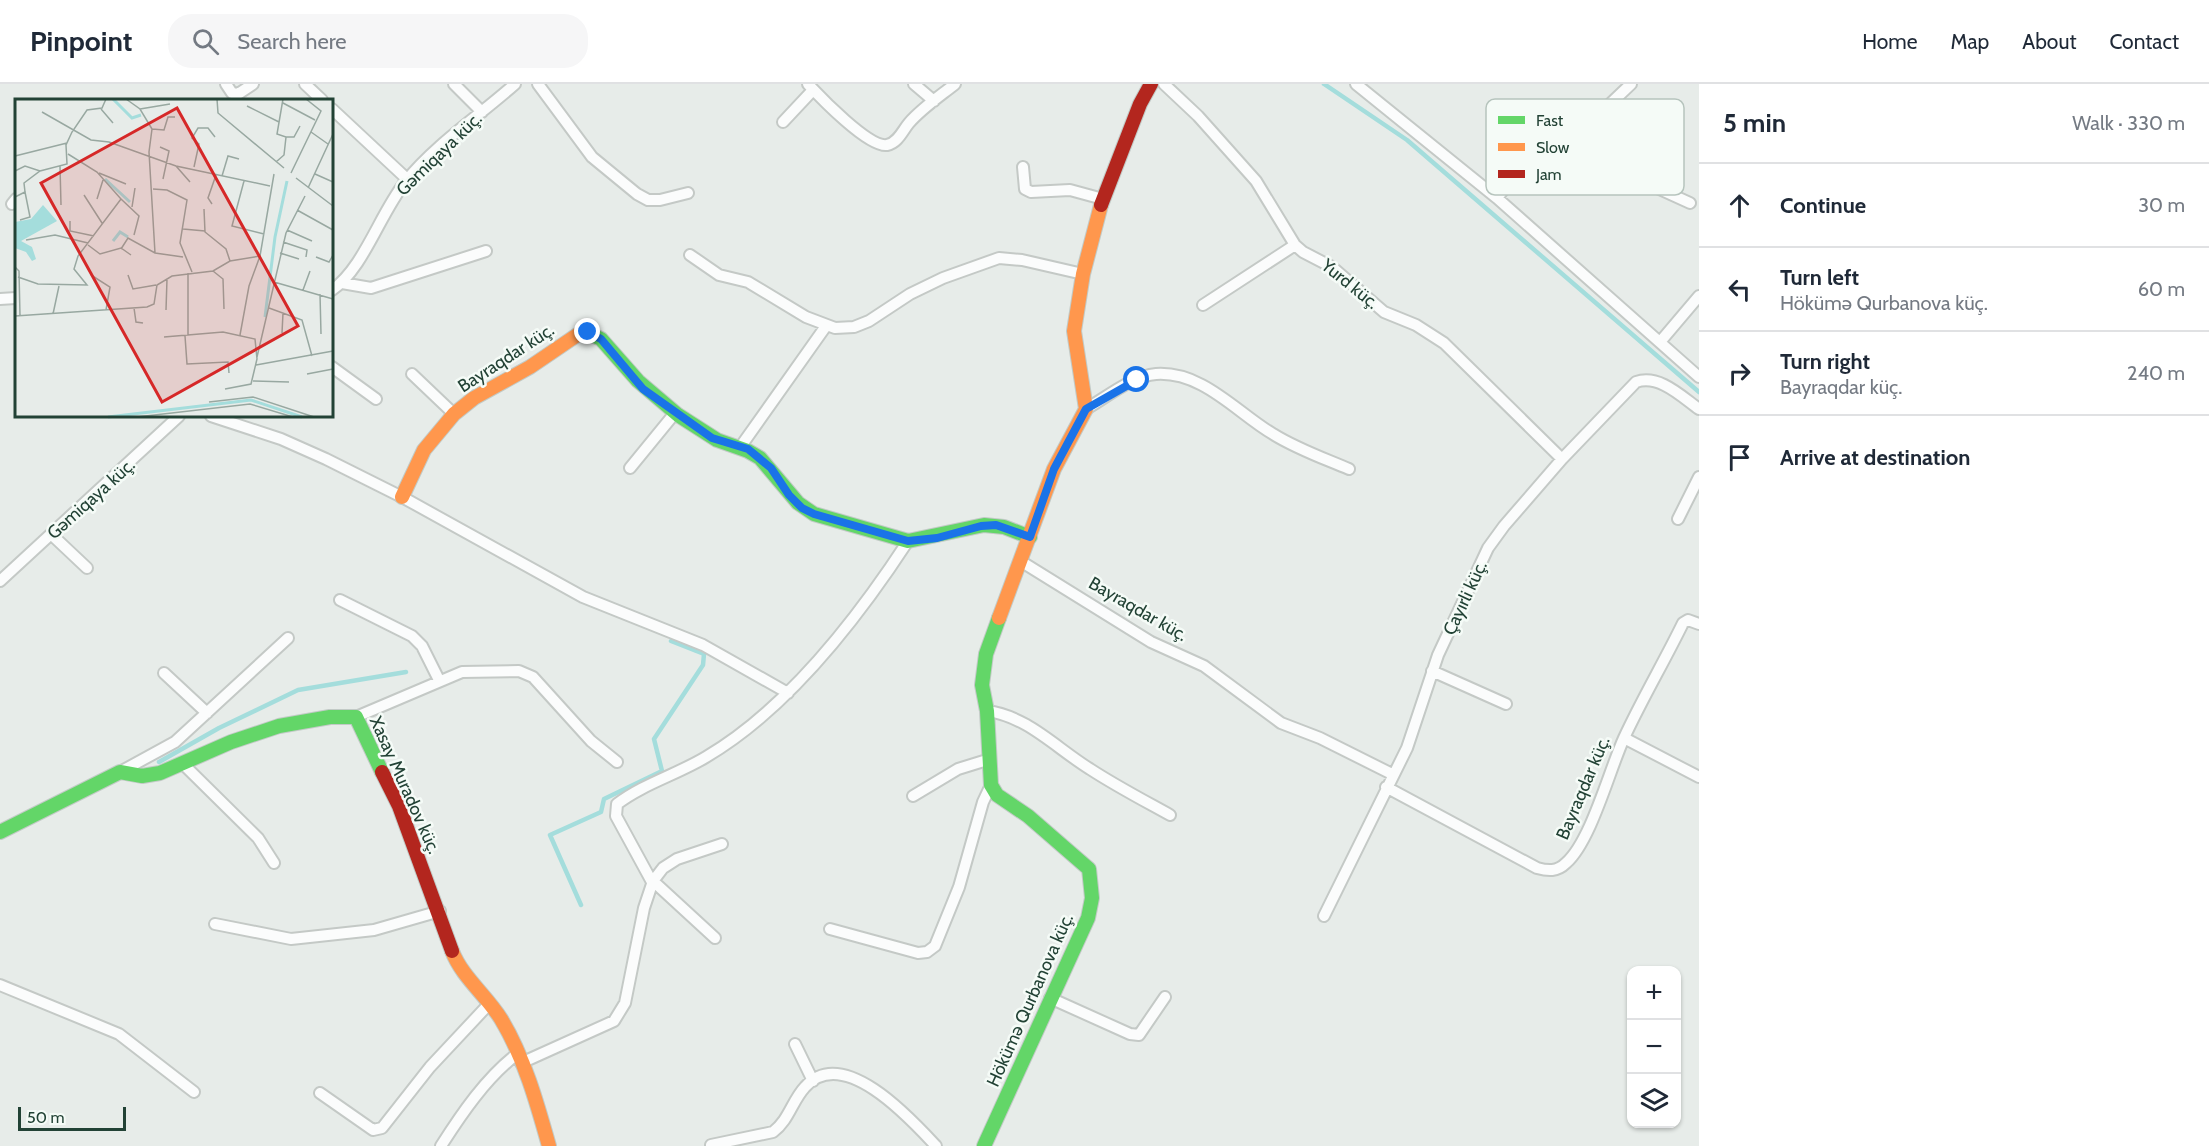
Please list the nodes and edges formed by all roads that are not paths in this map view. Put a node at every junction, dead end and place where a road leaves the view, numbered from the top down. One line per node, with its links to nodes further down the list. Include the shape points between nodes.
1 (226, 84): 2 (street, via 232,93 238,94)
2 (254, 84)
3 (305, 84): 14 (street)
4 (454, 84): 18 (street)
5 (515, 84): 18 (street, Gəmiqaya küç.)
6 (538, 84): 23 (street, via 592,157 637,194 648,200 660,200)
7 (914, 84): 16 (street)
8 (956, 84): 16 (street)
9 (1151, 84): 28 (street)
10 (1164, 84): 30 (street, Yurd küç., via 1256,181)
11 (1356, 84): 22 (street)
12 (1631, 84): 15 (street)
13 (811, 87): 16 (street, via 842,117 878,144 886,145 895,142); 19 (street)
14 (321, 99)
15 (1617, 99)
16 (934, 101)
17 (333, 110): 21 (street)
18 (482, 112): 21 (street, Gəmiqaya küç.)
19 (783, 122)
20 (1023, 167): 28 (street, via 1024,189 1031,192 1070,190)
21 (407, 180): 34 (street, Gəmiqaya küç.)
22 (1486, 189)
23 (688, 193)
24 (1493, 195): 27 (street)
25 (1499, 195): 27 (street)
26 (1672, 195): 29 (street)
27 (1497, 198): 41 (street)
28 (1103, 199): 33 (street)
29 (1690, 203)
30 (1295, 245): 39 (street); 53 (street, Yurd küç., via 1332,267 1384,312 1444,343)
31 (486, 251): 34 (street, via 371,288)
32 (690, 255): 40 (street, via 719,275 748,282)
33 (1083, 274): 40 (street, via 999,258 910,294 854,327); 46 (street, via 1074,331)
34 (342, 283): 35 (street, Gəmiqaya küç.)
35 (333, 289)
36 (1699, 296): 41 (street)
37 (15, 298): 38 (street)
38 (0, 299)
39 (1203, 305)
40 (826, 326): 52 (street)
41 (1660, 342): 44 (street)
42 (333, 368): 45 (street)
43 (412, 374): 49 (street)
44 (1699, 377)
45 (376, 399)
46 (1086, 409): 55 (street, via 1137,380 1155,374 1173,375 1197,382 1293,446); 60 (street, via 1054,469)
47 (1699, 409): 53 (street, Çayırli küç., via 1664,385 1652,380 1636,382)
48 (675, 413): 49 (street, Bayraqdar küç., via 643,389 601,339 583,331); 52 (street, Bayraqdar küç., via 712,438); 54 (street)
49 (454, 414): 57 (street, Bayraqdar küç., via 424,450)
50 (178, 417): 59 (street, Gəmiqaya küç.)
51 (214, 417): 57 (street, via 281,439)
52 (741, 446): 61 (street, Bayraqdar küç., via 771,468 802,508)
53 (1562, 459): 68 (street, Çayırli küç., via 1488,548)
54 (630, 468)
55 (1349, 469)
56 (1699, 477): 58 (street)
57 (402, 497): 71 (street, via 583,597 703,645)
58 (1678, 519)
59 (52, 535): 63 (street); 64 (street, Gəmiqaya küç.)
60 (1030, 537): 61 (street, Bayraqdar küç., via 996,525); 62 (street)
61 (908, 541): 71 (street, via 859,609)
62 (1022, 562): 73 (street, via 986,654 982,685); 81 (street, Bayraqdar küç., via 1151,642 1204,666 1281,723)
63 (87, 568)
64 (0, 581)
65 (340, 600): 70 (street, via 412,636 422,646)
66 (1699, 624): 76 (street, Bayraqdar küç., via 1688,620 1683,623)
67 (288, 638): 74 (street)
68 (1432, 671): 72 (street); 81 (street, Çayırli küç., via 1419,716)
69 (164, 673): 74 (street)
70 (439, 680): 75 (street); 78 (street, via 484,670 519,671 533,677 591,741)
71 (788, 693): 90 (street, via 706,757 617,804 616,816)
72 (1506, 704)
73 (987, 711): 77 (street); 86 (street, via 1001,712 1024,723 1090,770)
74 (207, 713): 80 (street, via 175,742)
75 (357, 717): 79 (street, Xasay Muradov küç., via 313,716 279,724); 91 (street, Xasay Muradov küç., via 399,806)
76 (1624, 738): 82 (street); 84 (street, Bayraqdar küç., via 1583,838 1567,863 1558,869 1537,868)
77 (987, 760): 83 (street); 85 (street, via 958,769)
78 (617, 762)
79 (182, 763): 80 (street, Xasay Muradov küç., via 142,776); 89 (street, via 258,838)
80 (120, 772): 87 (street)
81 (1392, 774): 84 (street, Çayırli küç.)
82 (1699, 777)
83 (991, 785): 94 (street, via 959,887 935,946 918,953); 98 (street, Hökümə Qurbanova küç., via 997,795 1028,816 1089,869 1092,898 1088,918)
84 (1386, 787): 92 (street, Çayırli küç.)
85 (913, 796)
86 (1170, 815)
87 (0, 832)
88 (722, 844): 90 (street, via 677,859)
89 (274, 863)
90 (652, 882): 95 (street); 101 (street, via 621,1014 614,1021)
91 (440, 911): 93 (street, via 374,930 291,939); 99 (street, Xasay Muradov küç., via 457,963)
92 (1324, 916)
93 (215, 924)
94 (830, 929)
95 (715, 938)
96 (0, 986): 103 (street, via 119,1034)
97 (1165, 997): 98 (street, via 1139,1035)
98 (1050, 998): 109 (street, Hökümə Qurbanova küç.)
99 (489, 1004): 101 (street, Xasay Muradov küç.); 104 (street, via 430,1067 382,1128 373,1130)
100 (795, 1044): 102 (street)
101 (519, 1058): 106 (street, via 505,1063 461,1114); 107 (street, Xasay Muradov küç.)
102 (813, 1081): 105 (street, via 804,1087 782,1126 773,1132); 108 (street, via 831,1074 845,1075 866,1085 901,1108)
103 (194, 1092)
104 (320, 1093)
105 (711, 1145)
106 (441, 1146)
107 (549, 1146)
108 (936, 1146)
109 (984, 1146)

